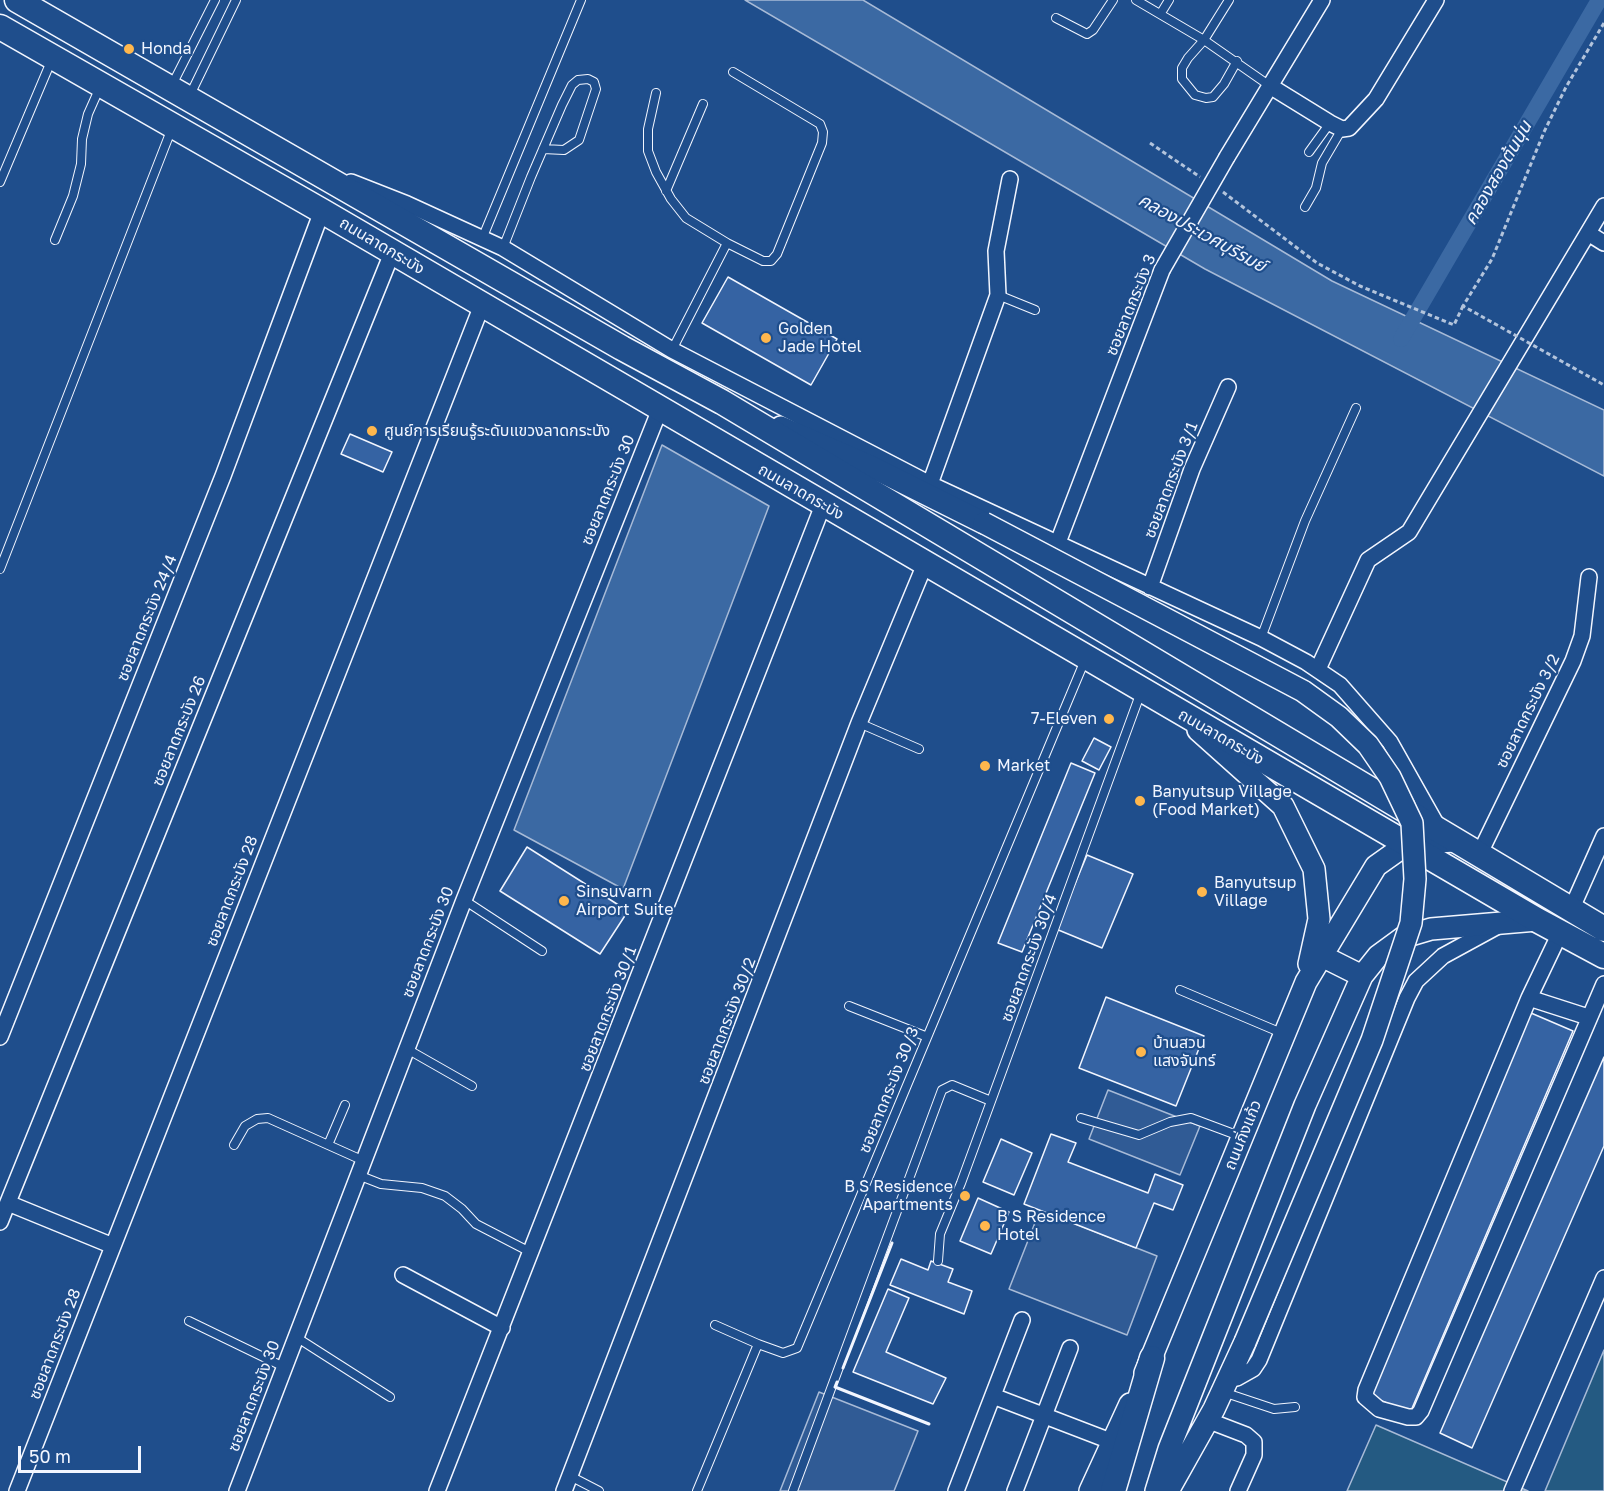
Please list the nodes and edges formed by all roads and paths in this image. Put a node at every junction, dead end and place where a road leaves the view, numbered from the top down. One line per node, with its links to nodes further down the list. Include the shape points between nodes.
1 (17, 0): 22 (main road, ถนนลาดกระบัง)
2 (216, 0): 22 (lane)
3 (236, 0): 22 (lane)
4 (581, 0): 41 (lane)
5 (1113, 0): 12 (lane, via 1087,34)
6 (1136, 0): 11 (lane)
7 (1168, 0): 11 (lane)
8 (1229, 0): 15 (lane)
9 (1322, 0): 20 (street, ซอยลาดกระบัง 3)
10 (1436, 0): 25 (street, via 1376,99 1354,124)
11 (1161, 14): 15 (lane)
12 (1056, 18)
13 (1604, 23): 49 (path, bridge, via 1561,96 1492,259)
14 (0, 27): 16 (main road, ถนนลาดกระบัง)
15 (1204, 40): 17 (lane); 17 (lane, via 1182,68 1185,86 1195,95 1206,98 1218,93)
16 (53, 58): 19 (main road, ถนนลาดกระบัง); 34 (lane)
17 (1237, 62): 20 (lane)
18 (733, 72): 43 (lane, via 820,124 823,132 822,143 771,261)
19 (100, 86): 26 (main road, ถนนลาดกระบัง); 42 (lane, via 88,114 73,196)
20 (1270, 86): 25 (street); 59 (street, ซอยลาดกระบัง 3, bridge, via 1162,270)
21 (656, 93): 36 (lane, via 648,129 648,152)
22 (179, 94): 24 (main road, ถนนลาดกระบัง)
23 (703, 104): 36 (lane)
24 (222, 119): 28 (main road); 31 (main road, ถนนลาดกระบัง)
25 (1336, 126): 30 (lane); 38 (lane, via 1316,188)
26 (172, 127): 28 (main road, ถนนลาดกระบัง); 61 (lane)
27 (1150, 143): 32 (path)
28 (208, 147): 39 (main road, ถนนลาดกระบัง)
29 (543, 149): 29 (lane, via 564,150 579,140 596,89 594,82 578,80 572,85); 45 (lane)
30 (1309, 152)
31 (287, 157): 41 (street, via 408,204); 54 (main road, ถนนลาดกระบัง)
32 (1202, 178)
33 (1010, 179): 47 (street, via 996,251)
34 (0, 182)
35 (1219, 190): 49 (path, via 1317,263 1360,286 1454,325)
36 (666, 191): 43 (lane, via 686,218)
37 (1604, 206): 40 (street)
38 (1305, 207)
39 (322, 211): 46 (main road, ถนนลาดกระบัง); 93 (street, ซอยลาดกระบัง 24/4, via 223,476)
40 (1588, 233): 44 (street); 66 (street, via 1409,532 1368,560)
41 (482, 239): 45 (street)
42 (55, 240)
43 (727, 243): 51 (lane)
44 (1604, 243)
45 (502, 248): 51 (street)
46 (392, 253): 48 (main road, ถนนลาดกระบัง); 103 (street, ซอยลาดกระบัง 26)
47 (998, 295): 50 (lane); 57 (street)
48 (482, 305): 56 (main road, ถนนลาดกระบัง); 105 (street, ซอยลาดกระบัง 28)
49 (1463, 306): 52 (path, bridge)
50 (1035, 310)
51 (672, 350): 57 (street)
52 (1604, 385)
53 (1228, 387): 63 (street, ซอยลาดกระบัง 3/1, via 1192,469)
54 (722, 402): 71 (main road, ถนนลาดกระบัง); 119 (main road, bridge, via 868,465 1303,691 1339,717 1368,745 1390,777 1412,823 1415,879 1411,922 1372,1040)
55 (1356, 408): 64 (lane, via 1305,521)
56 (660, 409): 58 (main road, ถนนลาดกระบัง); 76 (street, ซอยลาดกระบัง 30)
57 (930, 484): 59 (street)
58 (823, 505): 60 (main road, ถนนลาดกระบัง); 106 (street, ซอยลาดกระบัง 30/1)
59 (1057, 545): 63 (street)
60 (925, 564): 65 (main road, ถนนลาดกระบัง); 69 (street, ซอยลาดกระบัง 30/2)
61 (0, 569)
62 (1588, 577): 74 (street, ซอยลาดกระบัง 3/2, via 1582,636 1573,661)
63 (1150, 587): 64 (street)
64 (1261, 638): 66 (street)
65 (1086, 659): 67 (main road, ถนนลาดกระบัง); 92 (lane, ซอยลาดกระบัง 30/3)
66 (1318, 669): 71 (street, via 1340,685 1390,742)
67 (1142, 690): 68 (main road, ถนนลาดกระบัง); 96 (lane, ซอยลาดกระบัง 30/4)
68 (1177, 711): 73 (main road, ถนนลาดกระบัง); 85 (main road, via 1283,806 1314,869 1319,919)
69 (859, 723): 70 (lane); 126 (street, ซอยลาดกระบัง 30/2)
70 (919, 749)
71 (1448, 836): 73 (main road); 74 (main road, ถนนลาดกระบัง)
72 (1604, 836): 75 (street)
73 (1407, 843): 77 (main road, ถนนลาดกระบัง); 82 (main road, ถนนกิ่งแก้ว, via 1376,866)
74 (1479, 855): 78 (main road, ถนนลาดกระบัง)
75 (1599, 860): 78 (street)
76 (464, 900): 81 (lane); 94 (street, ซอยลาดกระบัง 30)
77 (1537, 920): 78 (main road, ถนนลาดกระบัง); 79 (main road)
78 (1566, 920): 80 (main road, ถนนลาดกระบัง); 83 (main road, ถนนลาดกระบัง); 88 (street)
79 (1501, 924): 84 (main road, via 1460,924 1404,937 1378,956); 119 (street, via 1443,957 1416,981 1259,1360 1253,1369)
80 (1604, 929)
81 (542, 951)
82 (1322, 956): 84 (main road); 85 (main road, ถนนกิ่งแก้ว)
83 (1604, 956)
84 (1362, 976): 138 (main road, via 1305,1105)
85 (1306, 982): 91 (main road, ถนนกิ่งแก้ว)
86 (1604, 984): 90 (street)
87 (1180, 990): 91 (lane)
88 (1529, 998): 90 (street); 90 (street, via 1366,1390 1365,1397 1379,1409 1408,1417 1416,1417 1421,1411)
89 (849, 1006): 92 (lane)
90 (1588, 1017)
91 (1284, 1034): 99 (main road, ถนนกิ่งแก้ว)
92 (925, 1036): 115 (lane, ซอยลาดกระบัง 30/3, via 796,1348 783,1353)
93 (0, 1037)
94 (407, 1049): 95 (lane); 102 (street, ซอยลาดกระบัง 30)
95 (472, 1086)
96 (991, 1101): 107 (lane, ซอยลาดกระบัง 30/4, via 939,1234); 133 (lane, via 952,1085 942,1090)
97 (345, 1105): 101 (lane)
98 (1081, 1118): 99 (lane, via 1139,1135 1191,1118)
99 (1242, 1137): 117 (main road, ถนนกิ่งแก้ว)
100 (234, 1145): 101 (lane, via 246,1126 268,1118)
101 (328, 1145): 102 (lane)
102 (361, 1168): 106 (lane, via 381,1184 422,1188 445,1196 476,1224); 114 (street, ซอยลาดกระบัง 30)
103 (8, 1203): 104 (street, ซอยลาดกระบัง 26); 105 (street)
104 (0, 1222)
105 (113, 1245): 127 (street, ซอยลาดกระบัง 28)
106 (532, 1253): 113 (street, ซอยลาดกระบัง 30/1)
107 (938, 1261)
108 (403, 1275): 113 (street)
109 (1604, 1278): 141 (street)
110 (1022, 1320): 120 (street)
111 (189, 1321): 118 (lane)
112 (715, 1325): 115 (lane, ซอยลาดกระบัง 30/3)
113 (502, 1328): 129 (street, ซอยลาดกระบัง 30/1)
114 (296, 1337): 118 (street, ซอยลาดกระบัง 30); 121 (lane)
115 (758, 1344): 132 (lane)
116 (1070, 1348): 123 (street)
117 (1152, 1358): 125 (main road, ถนนกิ่งแก้ว); 137 (main road)
118 (284, 1367): 128 (street, ซอยลาดกระบัง 30)
119 (1224, 1386): 122 (lane, via 1274,1409); 124 (main road)
120 (993, 1395): 123 (street); 134 (street)
121 (390, 1397)
122 (1295, 1407)
123 (1044, 1415): 125 (street); 135 (street)
124 (1207, 1420): 139 (main road); 140 (street, via 1254,1442 1254,1455)
125 (1113, 1442): 136 (main road, ถนนกิ่งแก้ว)
126 (570, 1476): 130 (street, ซอยลาดกระบัง 30/2); 131 (lane)
127 (17, 1491)
128 (237, 1491)
129 (437, 1491)
130 (564, 1491)
131 (599, 1491)
132 (697, 1491)
133 (793, 1491)
134 (956, 1491)
135 (1015, 1491)
136 (1090, 1491)
137 (1113, 1491)
138 (1155, 1491)
139 (1168, 1491)
140 (1238, 1491)
141 (1512, 1491)

